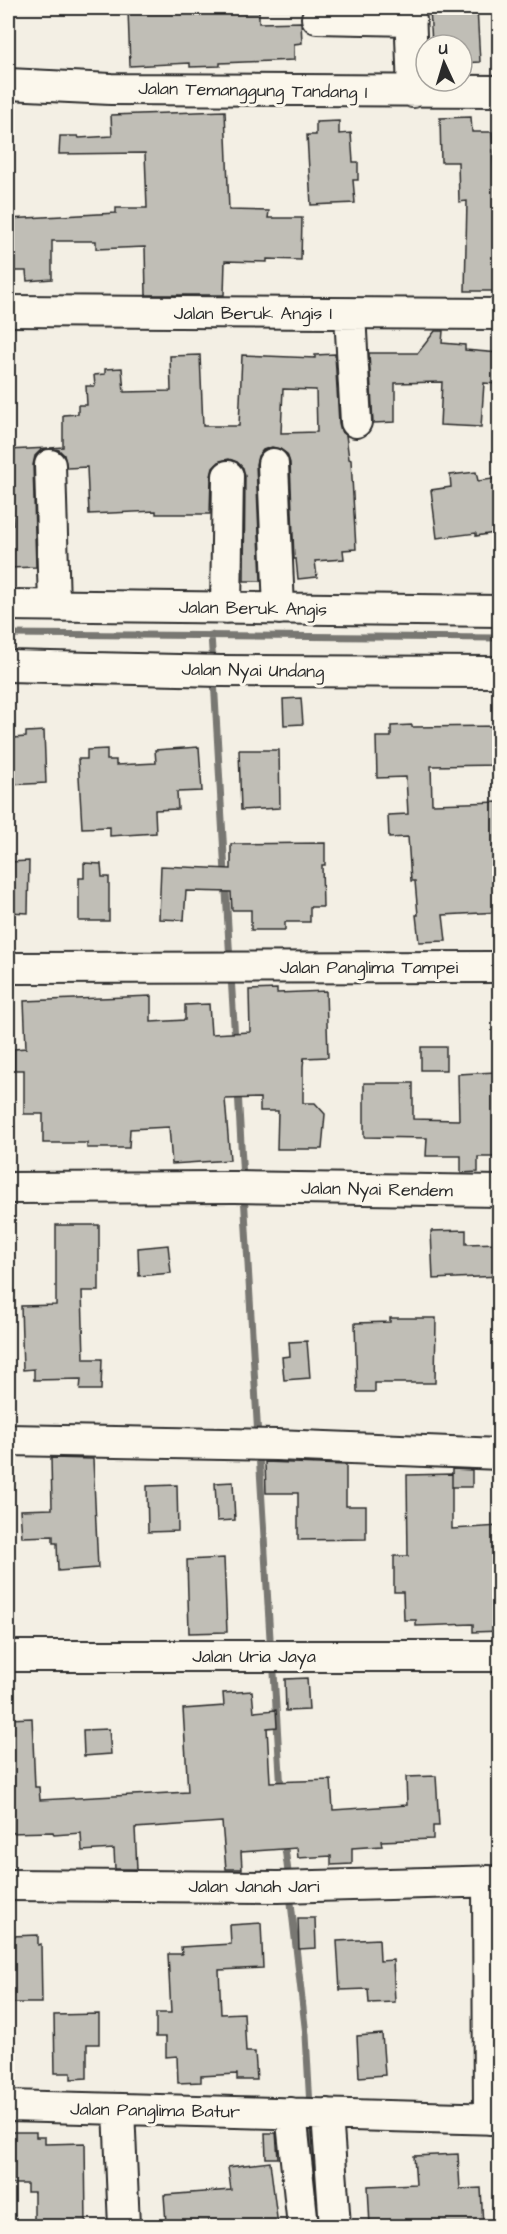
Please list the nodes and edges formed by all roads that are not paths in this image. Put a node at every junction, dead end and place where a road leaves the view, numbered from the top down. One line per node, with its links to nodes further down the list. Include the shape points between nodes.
1 (411, 14): 2 (street); 5 (street)
2 (317, 18)
3 (8, 84): 5 (street, Jalan Temanggung Tandang I)
4 (500, 91): 5 (street, Jalan Temanggung Tandang I)
5 (413, 92)
6 (8, 311): 7 (street, Jalan Beruk Angis I)
7 (350, 314): 8 (street, Jalan Beruk Angis I); 9 (street)
8 (500, 314)
9 (356, 422)
10 (273, 464): 16 (street)
11 (50, 465): 14 (street)
12 (228, 476): 15 (street)
13 (8, 605): 14 (street, Jalan Beruk Angis)
14 (54, 605): 15 (street, Jalan Beruk Angis)
15 (226, 608): 16 (street, Jalan Beruk Angis)
16 (279, 609): 17 (street, Jalan Beruk Angis)
17 (500, 611)
18 (8, 666): 19 (street, Jalan Nyai Undang)
19 (500, 672)
20 (500, 967): 21 (street, Jalan Panglima Tampei)
21 (8, 968)
22 (8, 1188): 23 (street, Jalan Nyai Rendem)
23 (500, 1191)
24 (8, 1440): 25 (street)
25 (500, 1454)
26 (8, 1656): 27 (street, Jalan Uria Jaya)
27 (500, 1656)
28 (494, 1881): 29 (street, Jalan Janah Jari, via 292,1887); 33 (street)
29 (8, 1885)
30 (8, 2106): 31 (street, Jalan Panglima Batur)
31 (119, 2109): 32 (street, Jalan Panglima Batur); 34 (street)
32 (310, 2114): 33 (street, Jalan Panglima Batur); 35 (street); 36 (street)
33 (494, 2119)
34 (124, 2226)
35 (303, 2226)
36 (335, 2226)

